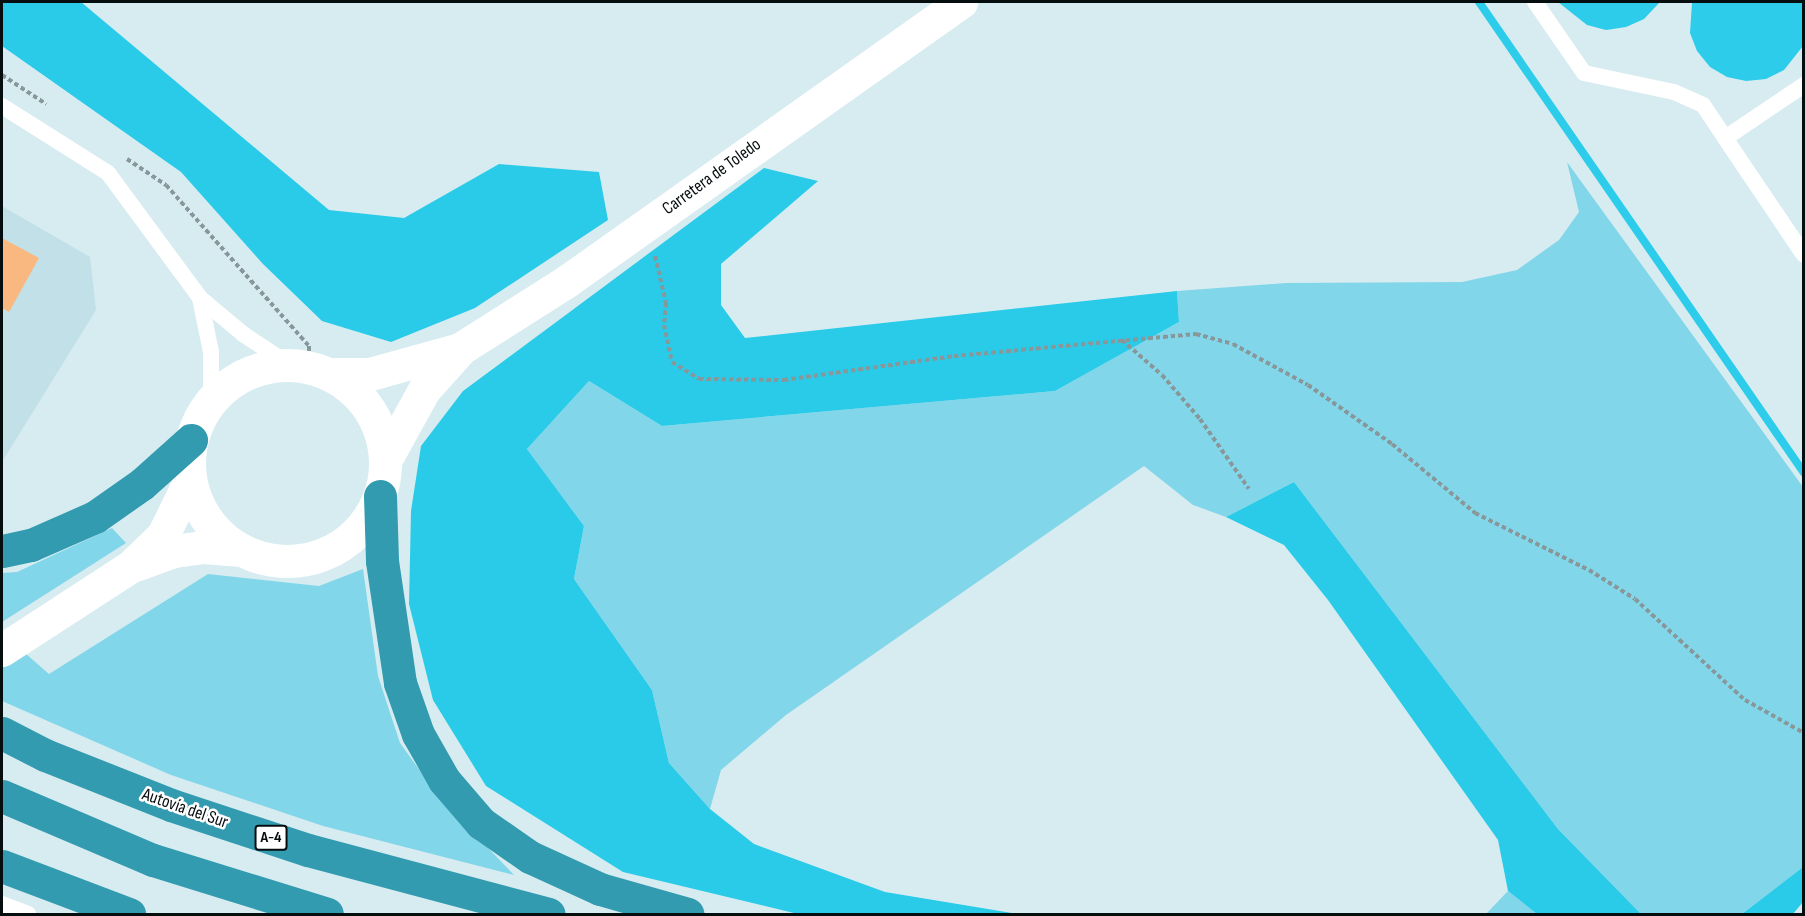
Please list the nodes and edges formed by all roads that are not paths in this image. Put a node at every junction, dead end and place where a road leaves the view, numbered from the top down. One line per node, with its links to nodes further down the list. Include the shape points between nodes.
1 (961, 2): 8 (street, Carretera de Toledo, via 635,232)
2 (1535, 2): 5 (lane, via 1584,73 1674,92 1703,105)
3 (1803, 85): 5 (lane)
4 (2, 106): 7 (lane, via 108,173)
5 (1725, 138): 6 (lane)
6 (1803, 255)
7 (200, 298): 9 (lane, via 243,334); 10 (lane, via 211,352)
8 (460, 349): 9 (street, Carretera de Toledo, via 370,374); 12 (street, Carretera de Toledo, via 424,390)
9 (310, 369): 10 (street, via 261,368 234,380); 12 (street, via 358,394 378,424)
10 (211, 400): 11 (street)
11 (191, 440): 13 (street); 16 (highway, via 142,484 95,517 31,545)
12 (386, 459): 14 (street)
13 (190, 480): 15 (street, via 200,508 217,532); 17 (street, via 163,535)
14 (380, 496): 15 (street, via 367,520 348,540 323,554 296,561 268,560); 27 (highway, via 382,561 400,683 418,734 444,780 482,823 530,857 600,889)
15 (242, 550): 17 (street, via 174,551)
16 (2, 551)
17 (130, 567): 18 (street)
18 (2, 650)
19 (2, 733): 26 (highway, Autovía del Sur / A-4, via 45,755 171,805 308,850)
20 (2, 796): 25 (highway, via 153,860)
21 (2, 866): 24 (highway)
22 (2, 904): 23 (lane)
23 (28, 915)
24 (129, 915)
25 (327, 915)
26 (549, 915)
27 (688, 915)

